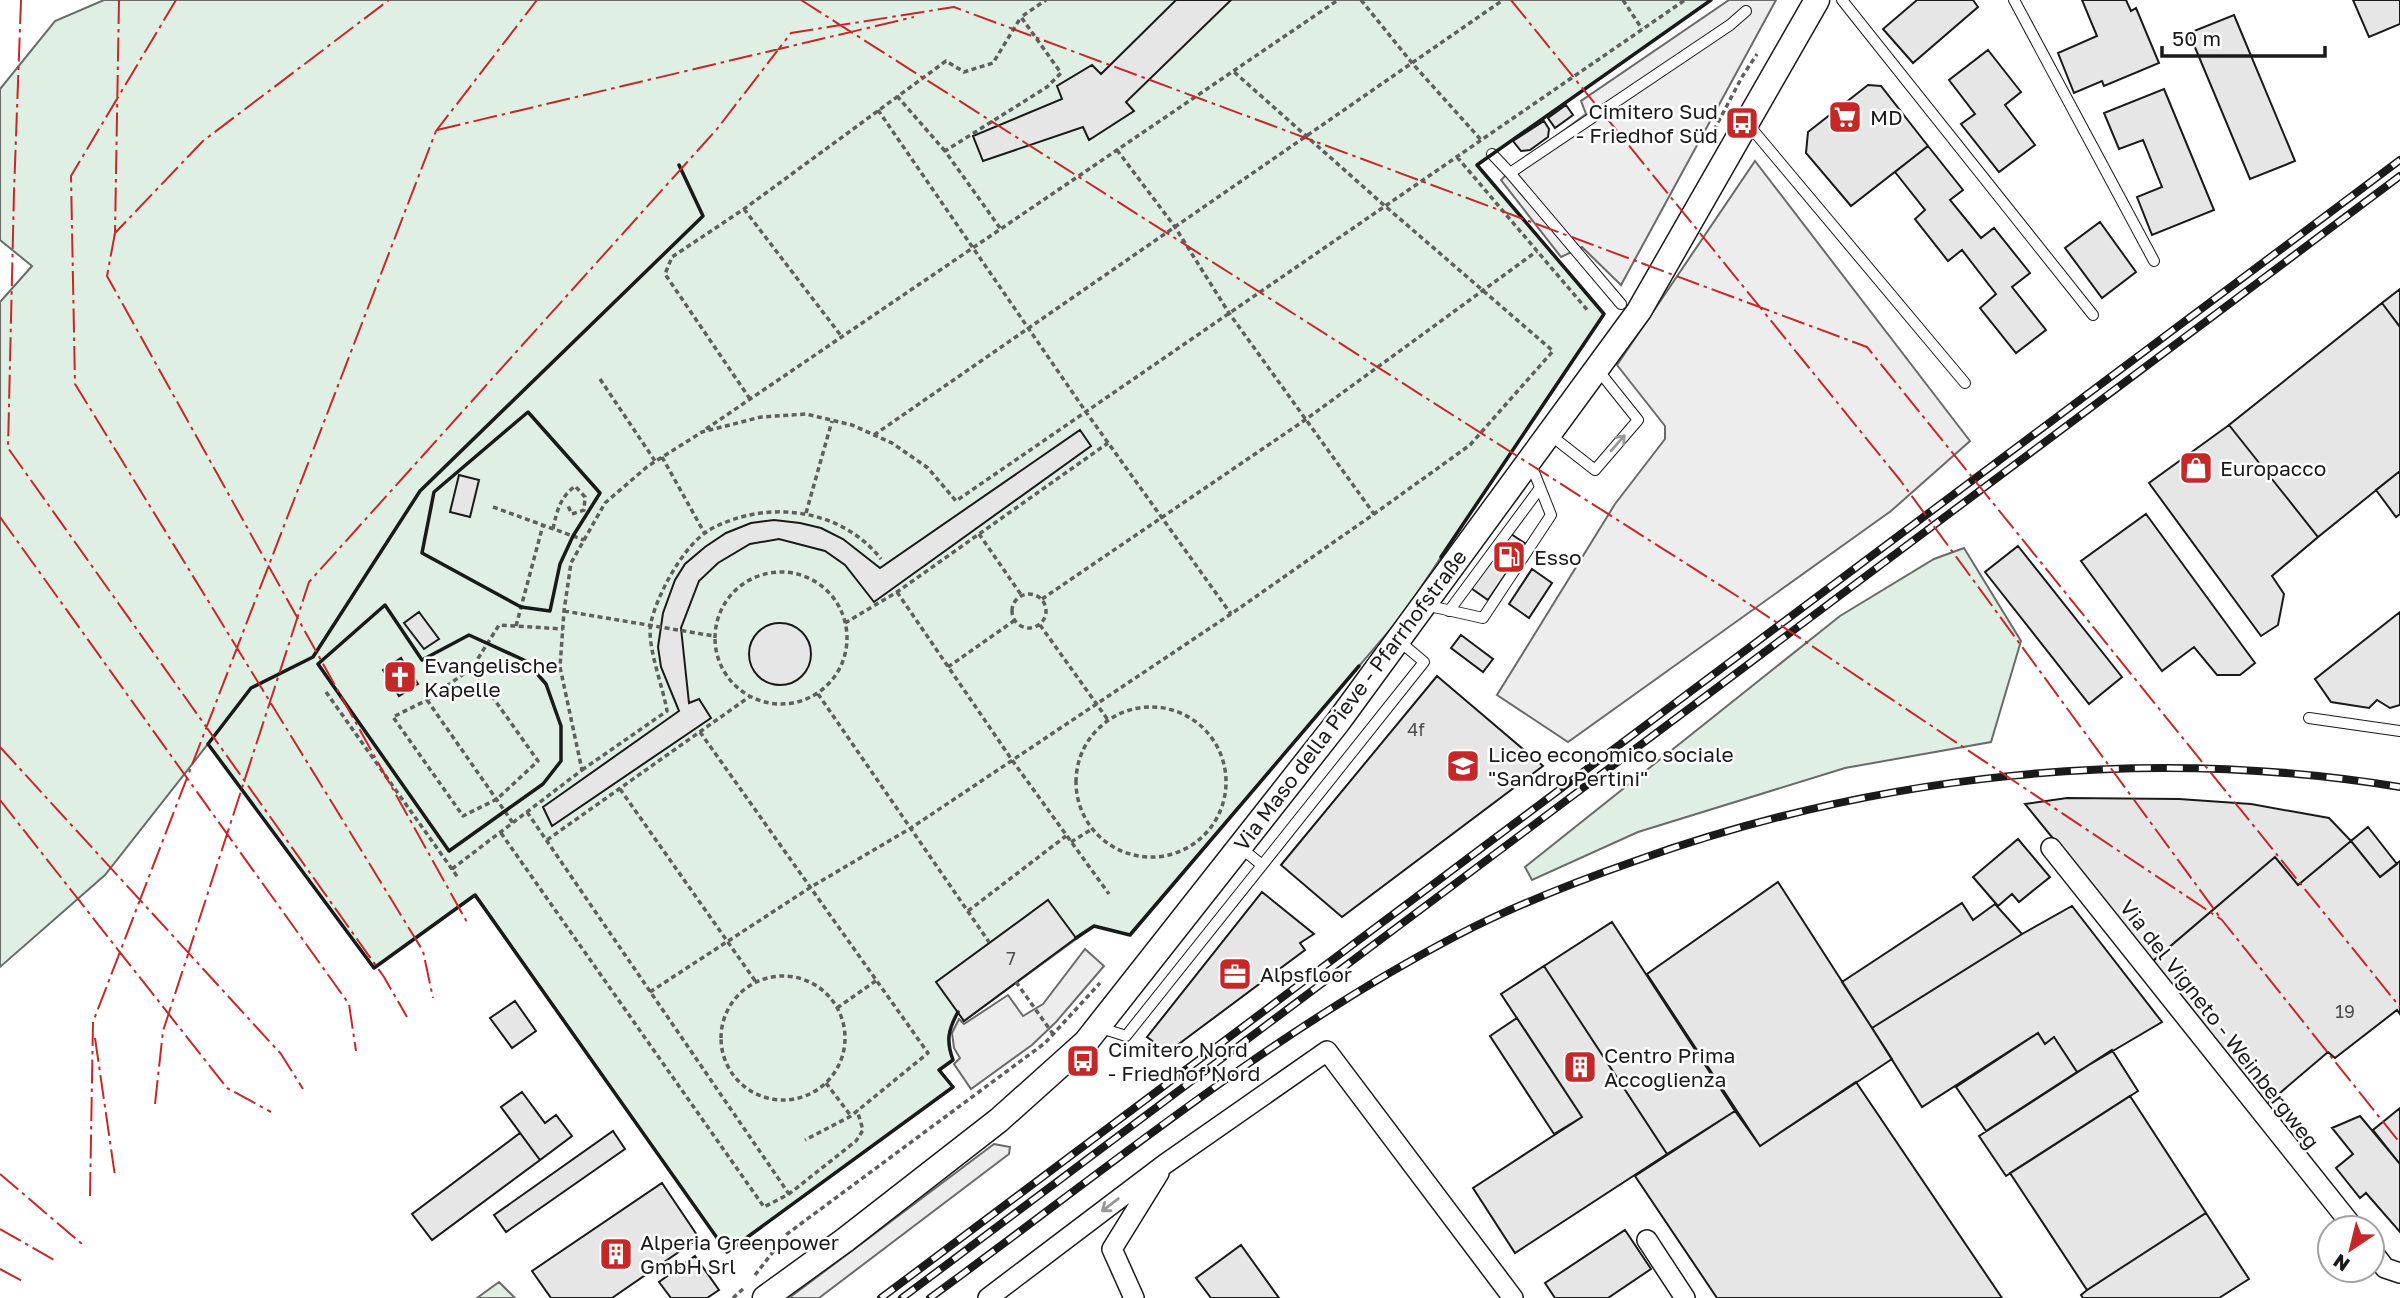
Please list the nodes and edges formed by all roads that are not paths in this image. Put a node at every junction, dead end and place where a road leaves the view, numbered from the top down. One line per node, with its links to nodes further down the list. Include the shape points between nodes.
1 (1817, 0): 5 (street, Via Maso della Pieve - Pfarrhofstraße)
2 (1842, 0): 10 (lane)
3 (2014, 0): 8 (lane)
4 (1746, 11): 7 (lane)
5 (1747, 123): 11 (street, Via Maso della Pieve - Pfarrhofstraße, via 1639,311); 12 (lane)
6 (1492, 154): 7 (lane)
7 (1510, 173): 9 (lane)
8 (2154, 261)
9 (1621, 304)
10 (2093, 315)
11 (1597, 369): 13 (street, Via Maso della Pieve - Pfarrhofstraße); 13 (lane, one-way to 11, via 1595,470 1638,420)
12 (1965, 383)
13 (1549, 434): 14 (street, Via Maso della Pieve - Pfarrhofstraße)
14 (1530, 461): 15 (lane); 16 (street, Via Maso della Pieve - Pfarrhofstraße)
15 (1540, 488): 17 (lane); 17 (lane, via 1551,515 1483,618)
16 (1424, 604): 17 (lane); 18 (street, Via Maso della Pieve - Pfarrhofstraße)
17 (1449, 611)
18 (1398, 640): 21 (street, Via Maso della Pieve - Pfarrhofstraße); 23 (lane, via 1424,662)
19 (2309, 718): 20 (lane)
20 (2400, 731)
21 (1240, 847): 23 (lane); 24 (street, Via Maso della Pieve - Pfarrhofstraße)
22 (2051, 848): 26 (street, Via del Vigneto - Weinbergweg)
23 (1262, 865): 24 (lane, via 1126,1036)
24 (1097, 1027): 28 (street, Via Maso della Pieve - Pfarrhofstraße, via 999,1120 845,1240)
25 (1165, 1164): 29 (street, one-way to 29); 30 (street, via 1112,1249); 31 (street, via 1327,1051)
26 (2343, 1214)
27 (1647, 1240): 32 (street)
28 (755, 1292)
29 (988, 1298)
30 (1134, 1298)
31 (1513, 1298)
32 (1685, 1298)

